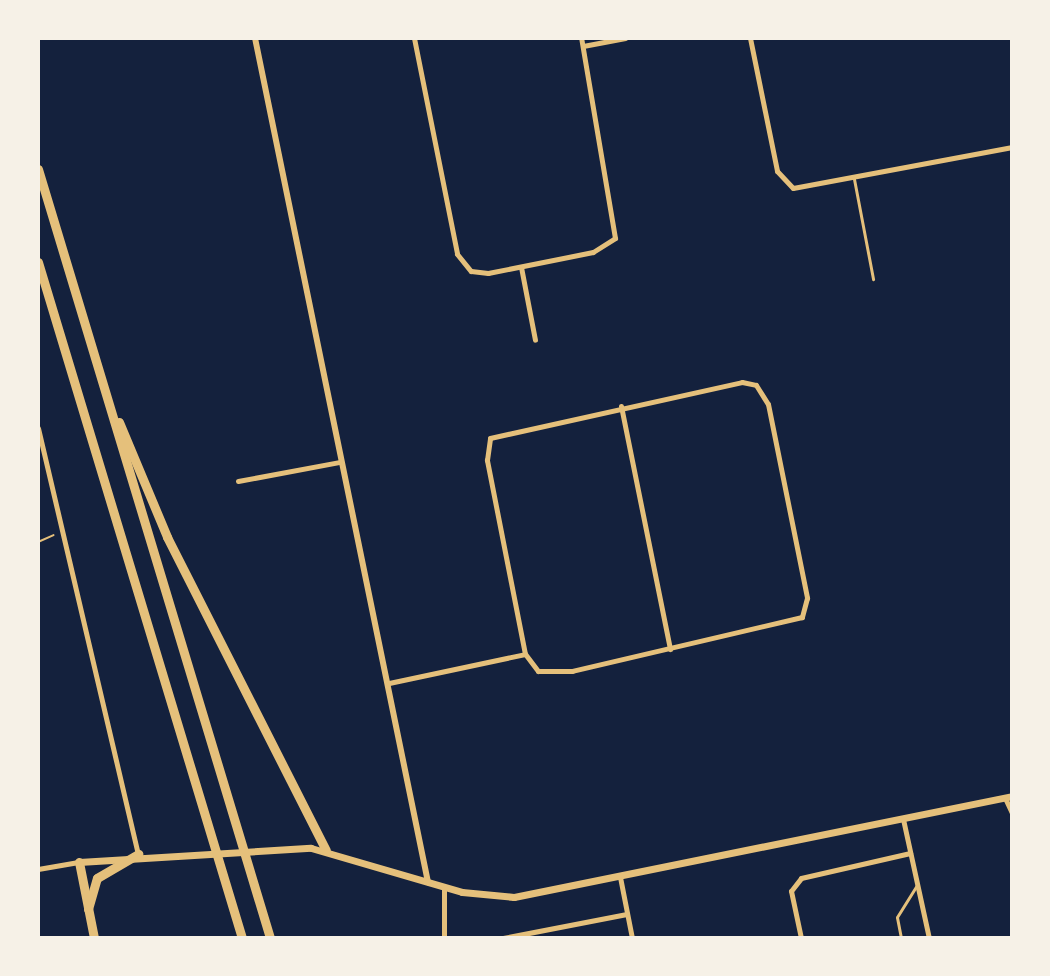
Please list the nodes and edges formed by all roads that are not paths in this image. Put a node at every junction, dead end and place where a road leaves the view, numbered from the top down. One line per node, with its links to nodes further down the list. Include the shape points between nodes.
1 (255, 38): 17 (street)
2 (414, 38): 11 (street, via 457,254 478,273)
3 (581, 38): 6 (street)
4 (625, 38): 6 (street)
5 (750, 38): 9 (street, via 781,179 800,189)
6 (583, 46): 11 (street, via 615,238 600,250)
7 (1012, 147): 9 (street)
8 (38, 169): 13 (highway)
9 (854, 179): 12 (lane)
10 (38, 262): 37 (highway)
11 (521, 267): 14 (street)
12 (873, 279)
13 (84, 321): 25 (highway, via 162,527); 38 (highway)
14 (535, 340)
15 (621, 406): 19 (street); 19 (street, via 742,382 761,389 807,604 793,624); 20 (street, via 501,431 487,444)
16 (38, 428): 27 (street)
17 (340, 462): 18 (street); 21 (street)
18 (238, 481)
19 (670, 649): 20 (street, via 558,674 538,671)
20 (525, 654): 21 (street)
21 (389, 683): 31 (street)
22 (1009, 797): 23 (street); 24 (main road)
23 (1012, 813)
24 (903, 819): 26 (street); 30 (main road)
25 (326, 850): 27 (main road); 31 (main road)
26 (910, 853): 32 (street); 42 (street, via 801,878 791,891)
27 (138, 854): 28 (main road); 34 (highway, via 97,878)
28 (79, 862): 29 (street); 34 (highway)
29 (38, 869)
30 (620, 877): 33 (main road, via 514,897); 35 (street)
31 (428, 882): 33 (main road)
32 (917, 885): 43 (lane, via 897,917); 44 (street)
33 (444, 888): 39 (street)
34 (88, 909): 36 (highway)
35 (627, 914): 40 (street); 41 (street)
36 (94, 938)
37 (242, 938)
38 (270, 938)
39 (444, 938)
40 (503, 938)
41 (632, 938)
42 (801, 938)
43 (901, 938)
44 (929, 938)

